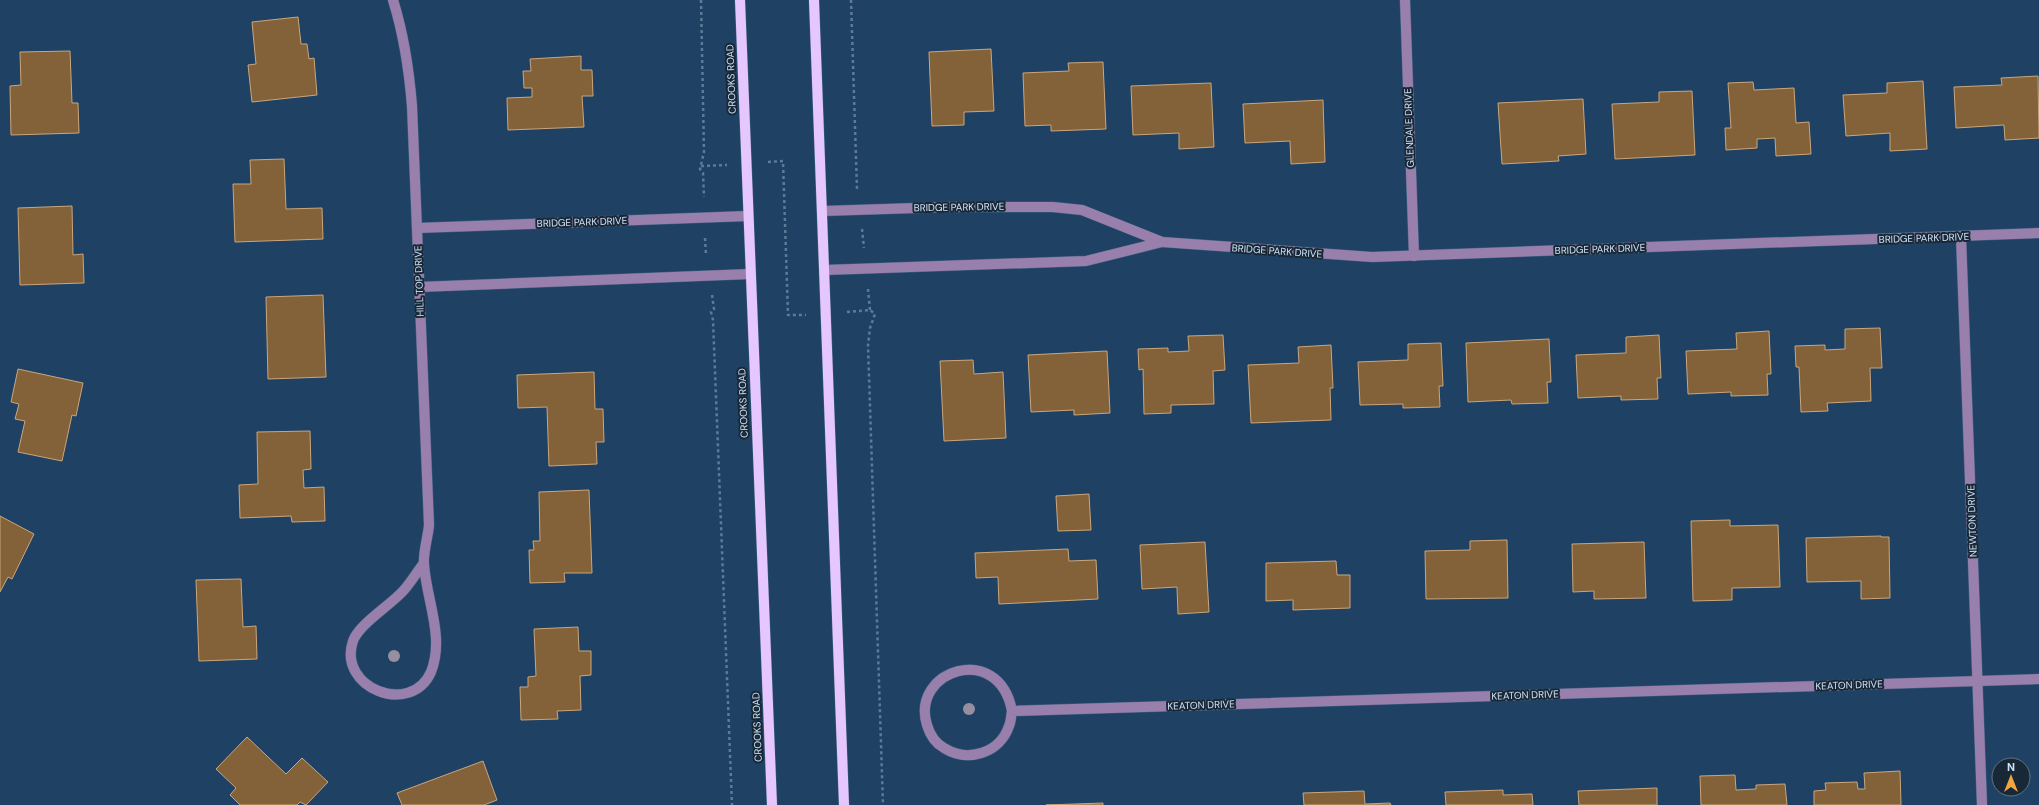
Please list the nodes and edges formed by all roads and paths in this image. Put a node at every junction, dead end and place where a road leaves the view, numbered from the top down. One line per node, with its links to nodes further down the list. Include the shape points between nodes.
1 (393, 0): 14 (street, HILL TOP DRIVE, via 402,28 409,66)
2 (701, 0): 8 (path, via 704,136)
3 (740, 0): 13 (main road, CROOKS ROAD)
4 (814, 0): 12 (main road)
5 (852, 0): 11 (path, via 858,179)
6 (1405, 0): 19 (street, GLENDALE DRIVE)
7 (766, 163): 26 (path, via 783,161 788,315)
8 (701, 166): 9 (path); 10 (path)
9 (707, 166)
10 (703, 173)
11 (856, 182)
12 (823, 211): 18 (street, BRIDGE PARK DRIVE, via 1053,207 1082,210); 21 (main road)
13 (748, 216): 14 (street, BRIDGE PARK DRIVE); 22 (main road, CROOKS ROAD)
14 (417, 228): 23 (street, HILL TOP DRIVE)
15 (2039, 233): 17 (street, BRIDGE PARK DRIVE)
16 (705, 234): 20 (path)
17 (1961, 237): 19 (street, BRIDGE PARK DRIVE); 29 (street, NEWTON DRIVE)
18 (1162, 242): 19 (street, BRIDGE PARK DRIVE, via 1332,256); 21 (street, BRIDGE PARK DRIVE, via 1086,261)
19 (1414, 256)
20 (707, 259)
21 (825, 270): 33 (main road)
22 (750, 274): 23 (street); 32 (main road, CROOKS ROAD)
23 (419, 287): 27 (street, HILL TOP DRIVE, via 429,525)
24 (714, 309): 31 (path, via 711,312)
25 (870, 310): 34 (path, via 875,314 868,344)
26 (806, 315)
27 (424, 563): 27 (street, HILL TOP DRIVE, via 435,623 434,661 430,673 422,684 398,695 384,694 360,680 351,655 353,641 359,629 404,590)
28 (2039, 679): 29 (street, KEATON DRIVE)
29 (1978, 680): 30 (street, KEATON DRIVE); 35 (street, NEWTON DRIVE)
30 (1012, 711): 30 (street, via 1009,697 997,681 979,670 965,670 951,673 939,680 930,691 925,704 925,719 929,733 938,745 965,756 986,752 1003,739 1010,726)
31 (732, 805)
32 (772, 805)
33 (844, 805)
34 (883, 805)
35 (1982, 805)

